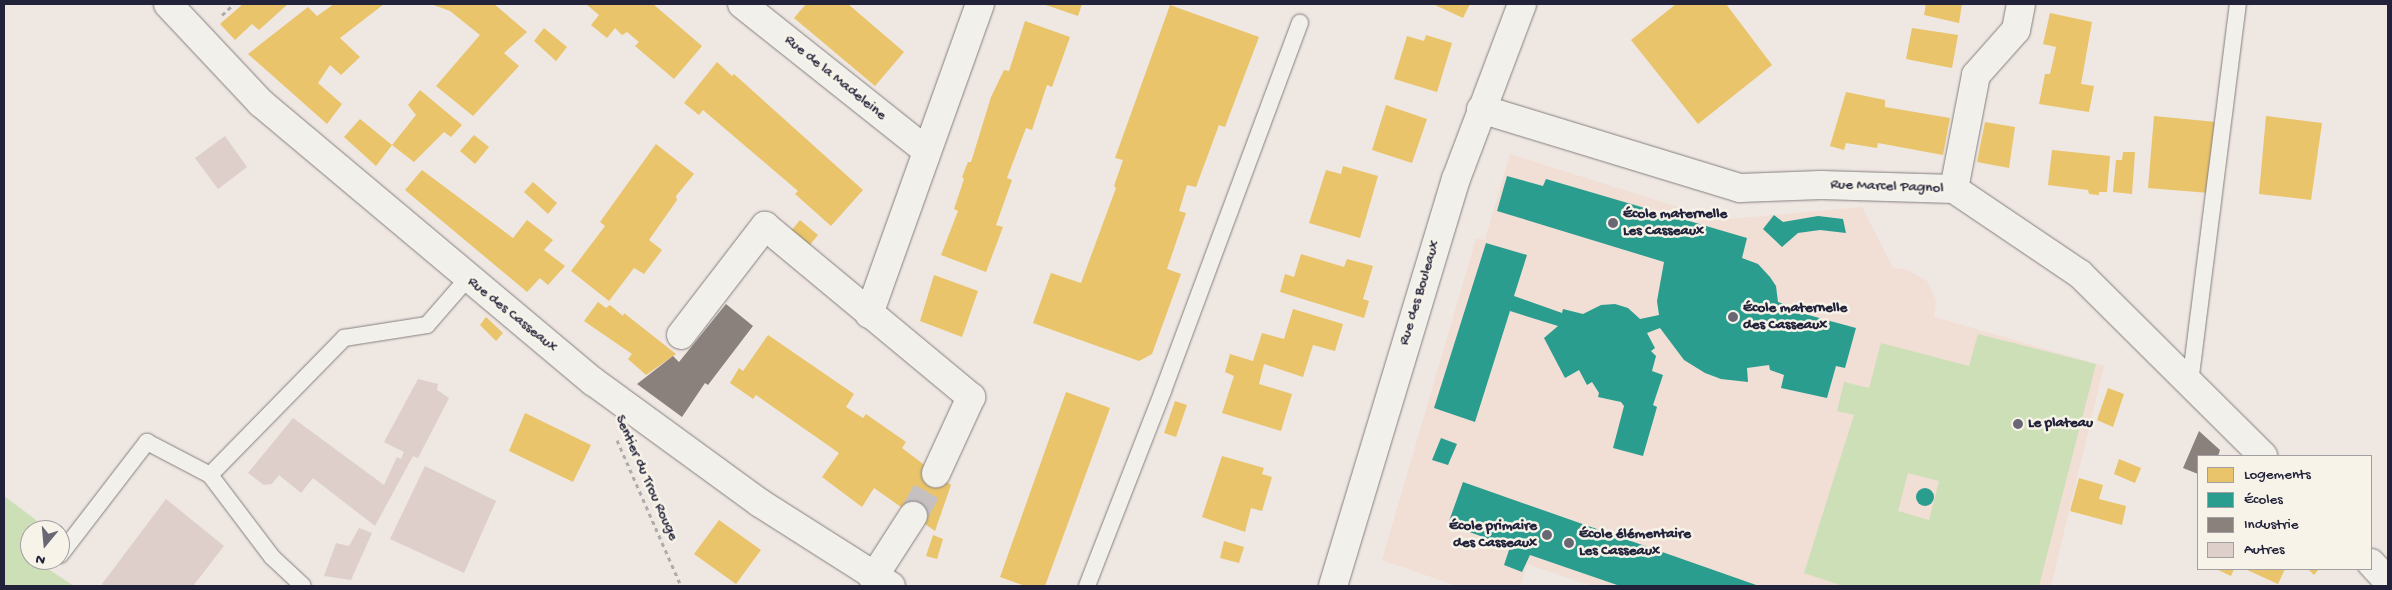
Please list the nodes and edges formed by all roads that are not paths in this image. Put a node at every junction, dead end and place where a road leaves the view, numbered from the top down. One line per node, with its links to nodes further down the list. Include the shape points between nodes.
1 (168, 4): 11 (street, Rue des Casseaux, via 260,103)
2 (742, 4): 9 (street, Rue de la Madeleine)
3 (980, 4): 9 (street)
4 (1522, 4): 8 (street, Rue des Bouleaux)
5 (2021, 4): 10 (street, via 2016,30 1976,75)
6 (2238, 4): 14 (lane)
7 (1300, 23): 24 (lane, via 1164,391)
8 (1481, 109): 10 (street, Rue Marcel Pagnol, via 1740,188 1821,185); 25 (street, Rue des Bouleaux, via 1383,411)
9 (927, 151): 12 (street)
10 (1954, 189): 14 (street, Rue Marcel Pagnol, via 2080,274)
11 (467, 279): 17 (lane, via 427,325 344,338); 22 (street, Rue des Casseaux, via 644,419 760,503)
12 (870, 314): 13 (street, via 765,226); 16 (street, via 971,397)
13 (681, 335)
14 (2190, 383): 15 (street, Rue Marcel Pagnol)
15 (2263, 455)
16 (936, 473)
17 (210, 475): 19 (lane, via 147,442); 23 (lane, via 272,558)
18 (913, 516): 22 (street)
19 (70, 542)
20 (2372, 564): 21 (street)
21 (2388, 581)
22 (882, 582)
23 (303, 586)
24 (1087, 586)
25 (1333, 586)

